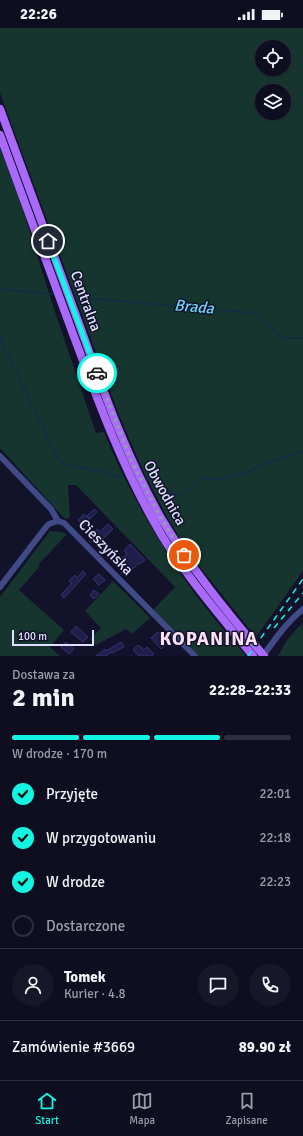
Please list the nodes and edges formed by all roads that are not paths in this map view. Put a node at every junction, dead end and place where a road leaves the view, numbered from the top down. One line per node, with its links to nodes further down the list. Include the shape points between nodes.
1 (0, 109): 4 (main road, Centralna)
2 (0, 135): 3 (main road, Centralna)
3 (110, 434): 9 (main road, Obwodnica, via 155,524 205,596)
4 (121, 435): 9 (main road, Obwodnica, via 148,493 184,555)
5 (0, 456): 6 (street, Cieszyńska, via 51,509)
6 (58, 521): 7 (street, via 46,527); 10 (street, Cieszyńska, via 64,523)
7 (0, 587)
8 (303, 609): 12 (street, via 284,628)
9 (245, 640): 11 (main road, Obwodnica); 12 (main road, Obwodnica)
10 (194, 656)
11 (253, 656)
12 (263, 656)

